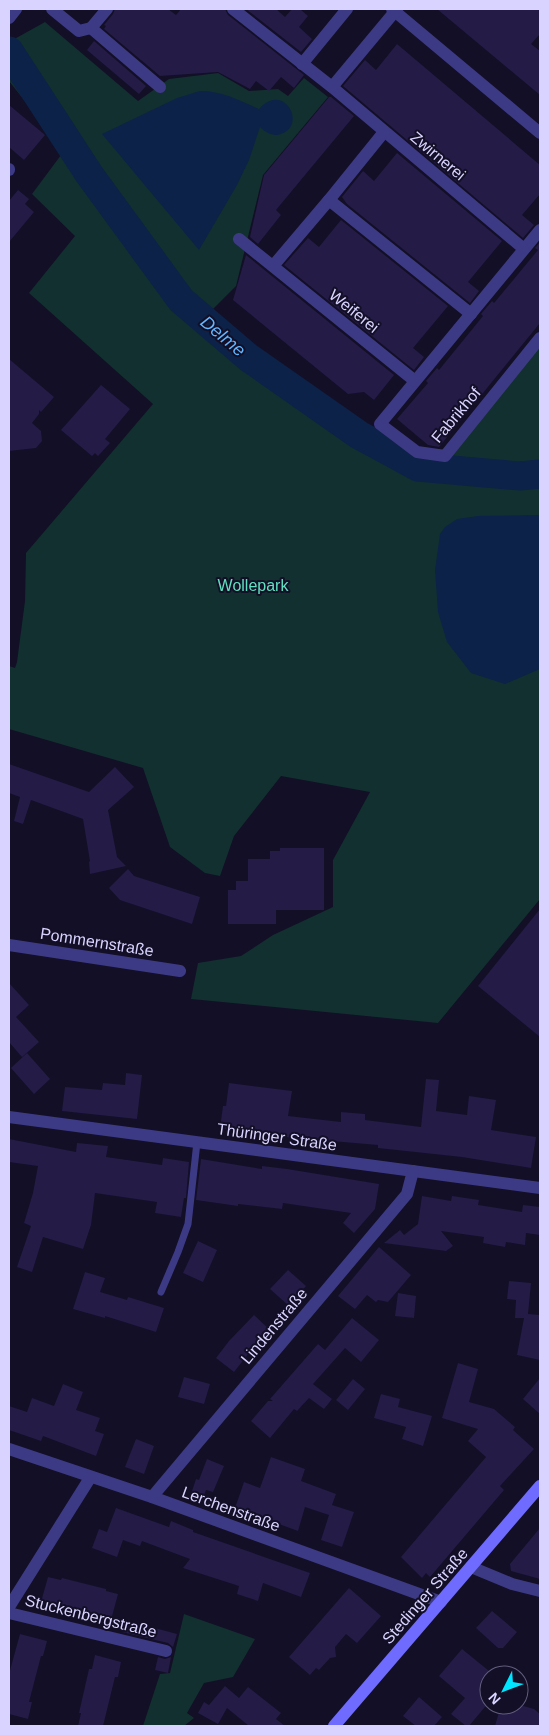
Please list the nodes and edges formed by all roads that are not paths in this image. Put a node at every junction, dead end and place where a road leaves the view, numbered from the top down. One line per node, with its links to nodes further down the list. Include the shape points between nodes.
1 (16, 9): 7 (street)
2 (52, 9): 8 (street, via 79,31)
3 (106, 9): 8 (street)
4 (233, 9): 9 (street, Zwirnerei)
5 (347, 9): 9 (street)
6 (394, 10): 11 (street); 13 (street)
7 (9, 18)
8 (91, 28): 10 (street)
9 (302, 64): 11 (street, Zwirnerei)
10 (160, 87)
11 (332, 87): 12 (street, Zwirnerei)
12 (384, 132): 14 (street); 17 (street, Zwirnerei)
13 (540, 132)
14 (330, 200): 18 (street); 19 (street)
15 (540, 230): 17 (street)
16 (239, 239): 18 (street, Weiferei)
17 (524, 249): 19 (street)
18 (274, 266): 21 (street, Weiferei)
19 (471, 314): 21 (street)
20 (540, 338): 21 (street, Fabrikhof, via 445,456 418,452 380,424)
21 (415, 381)
22 (9, 945): 23 (street, Pommernstraße)
23 (180, 971)
24 (9, 1117): 25 (street, Thüringer Straße)
25 (197, 1142): 26 (street, Thüringer Straße); 28 (lane, via 188,1224)
26 (413, 1171): 27 (street, Thüringer Straße); 32 (street, Lindenstraße, via 407,1194)
27 (540, 1188)
28 (161, 1292)
29 (9, 1449): 30 (street, Lerchenstraße)
30 (90, 1478): 32 (street, Lerchenstraße); 36 (street, Stuckenbergstraße)
31 (540, 1486): 33 (main road, Stedinger Straße)
32 (152, 1498): 35 (street, Lerchenstraße)
33 (471, 1567): 34 (street, via 512,1584); 35 (main road, Stedinger Straße)
34 (540, 1591)
35 (441, 1602): 39 (main road, Stedinger Straße)
36 (9, 1607)
37 (9, 1613): 38 (street, Stuckenbergstraße)
38 (166, 1651)
39 (334, 1726)

